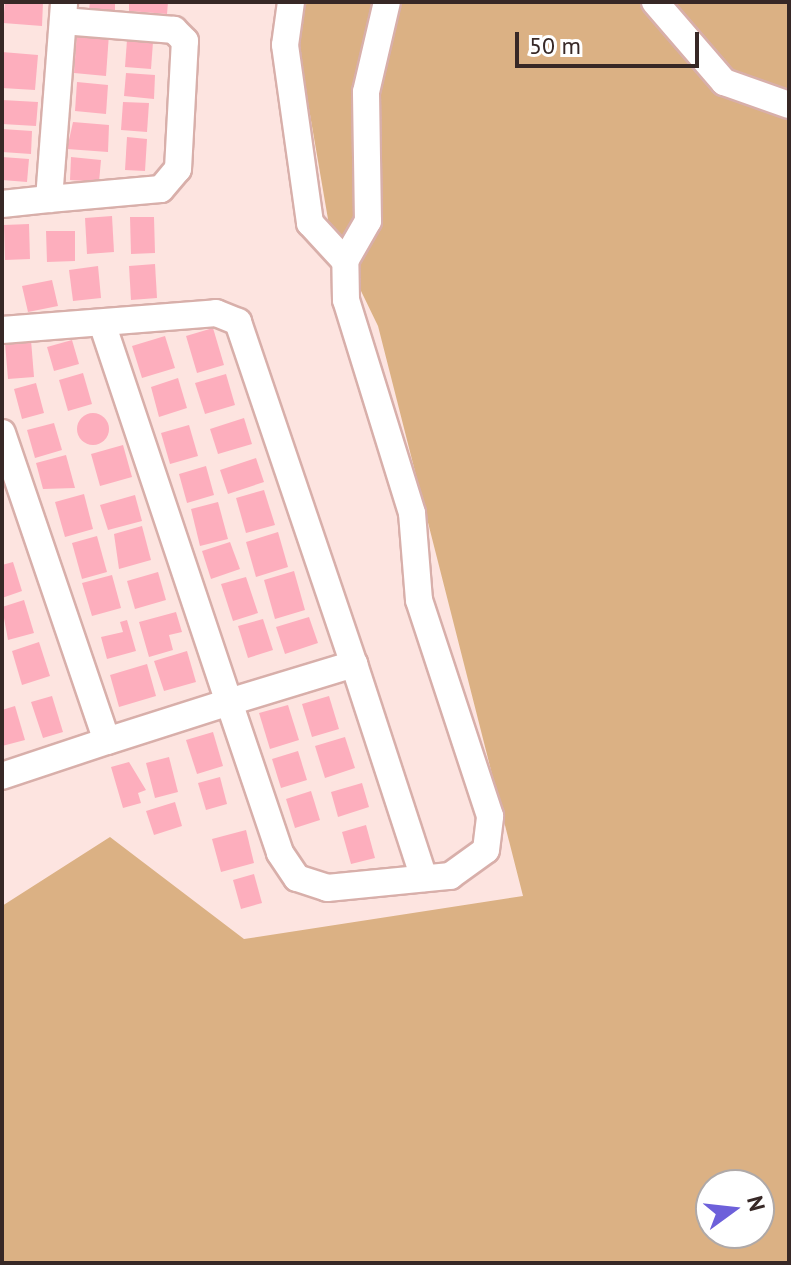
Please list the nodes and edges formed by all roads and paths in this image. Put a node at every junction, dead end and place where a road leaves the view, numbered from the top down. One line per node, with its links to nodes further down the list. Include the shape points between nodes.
1 (291, 2): 8 (street, via 285,45 310,223)
2 (387, 2): 8 (street, via 366,92 368,221)
3 (655, 2): 5 (street, via 724,82)
4 (64, 11): 6 (street); 6 (street, via 174,30 185,41 178,169 161,189)
5 (789, 105)
6 (49, 199): 7 (street)
7 (2, 204)
8 (345, 261): 16 (street, via 346,300 412,513 419,600 490,816 486,850 469,869)
9 (102, 323): 10 (street); 12 (street, via 216,313 238,322); 13 (street)
10 (2, 330)
11 (2, 433): 14 (street)
12 (354, 664): 13 (street); 16 (street)
13 (229, 702): 14 (street); 16 (street, via 280,853 297,878 327,888)
14 (107, 741): 15 (street)
15 (2, 776)
16 (424, 878)

